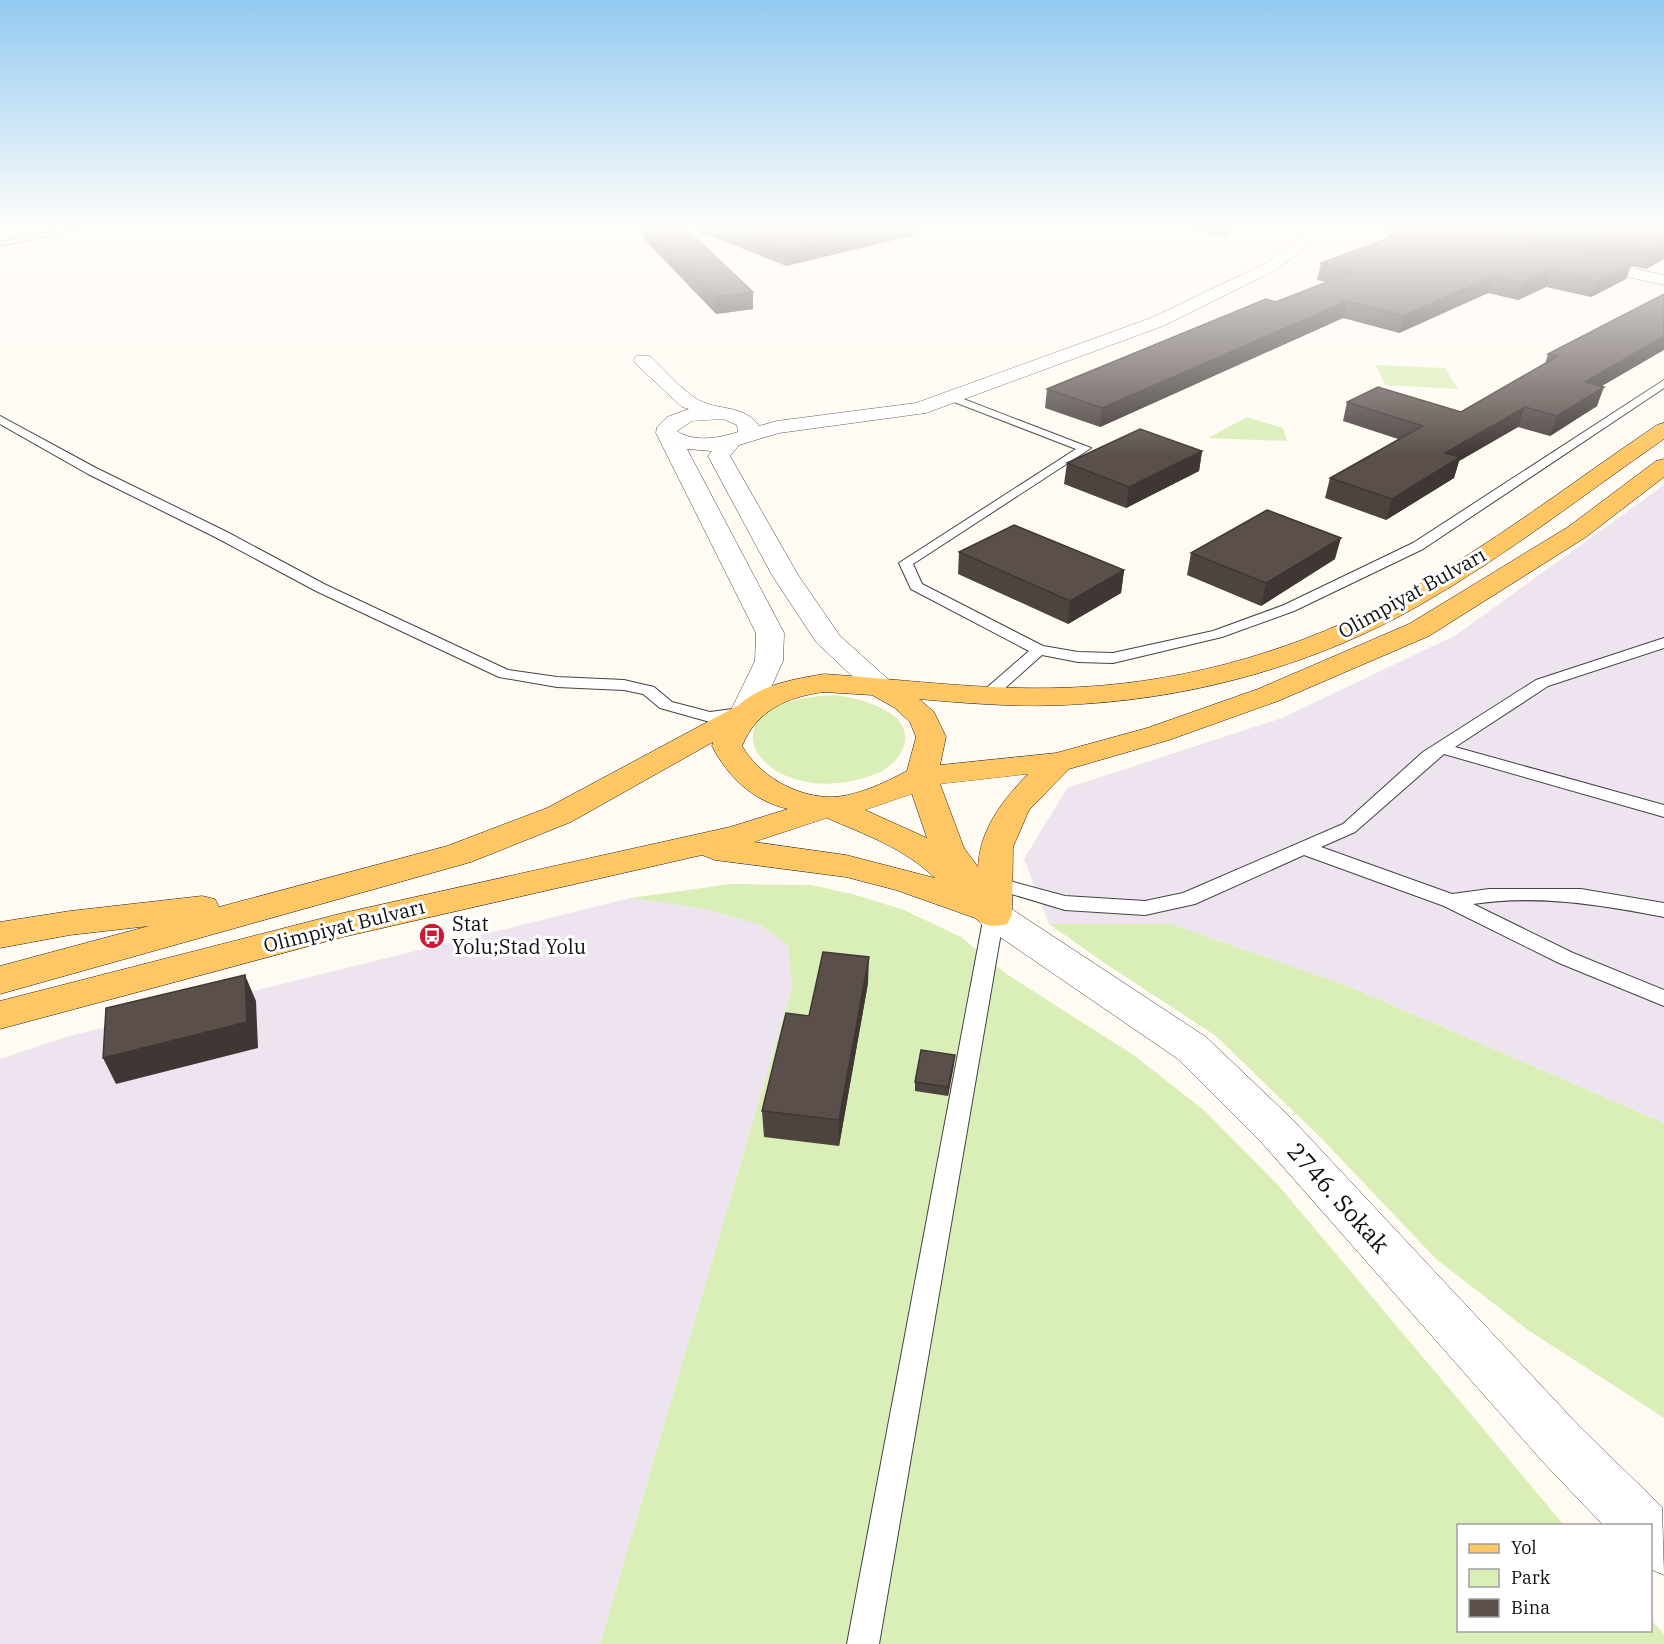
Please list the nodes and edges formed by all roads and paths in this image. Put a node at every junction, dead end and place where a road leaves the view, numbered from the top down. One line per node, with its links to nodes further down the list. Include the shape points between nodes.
1 (1167, 304): 5 (street, via 904,400 782,416)
2 (1195, 304): 4 (street, via 1157,322)
3 (1664, 383): 12 (lane, via 1418,546 1289,608 1217,633 1113,658)
4 (953, 398): 9 (street, via 919,409 777,427); 12 (lane, via 1085,448 906,563 916,586)
5 (726, 414): 8 (street, via 693,414); 8 (street, via 690,403 643,360); 9 (street, via 748,423 750,428)
6 (0, 419): 15 (lane, via 92,471 321,588 504,674 648,690 666,705 710,717)
7 (1664, 429): 14 (main road, Olimpiyat Bulvarı, via 1456,573 1360,626 1285,656 1196,680 1117,691 1026,697)
8 (671, 430): 9 (street, via 691,445); 15 (street, via 770,633 769,661)
9 (739, 438): 13 (street, via 719,456 785,575 830,642)
10 (1664, 466): 17 (main road, Olimpiyat Bulvarı, via 1577,532 1419,630 1268,696 1158,734)
11 (1664, 643): 16 (lane, via 1542,683)
12 (1039, 650): 14 (lane)
13 (879, 686): 14 (main road, Olimpiyat Bulvarı); 15 (main road, via 801,686 780,691); 18 (main road, via 923,718 931,737)
14 (989, 694)
15 (745, 712): 19 (main road, via 732,729 727,746 737,764 758,783 785,798); 23 (main road, Olimpiyat Bulvarı, via 559,815 459,854)
16 (1441, 748): 20 (lane); 22 (lane, via 1349,828)
17 (1058, 762): 18 (main road, Olimpiyat Bulvarı); 24 (main road, via 1015,806 996,847)
18 (921, 776): 19 (main road, via 893,791); 24 (main road, via 948,849)
19 (828, 807): 21 (main road, Olimpiyat Bulvarı); 24 (main road, via 897,835)
20 (1664, 811)
21 (689, 847): 24 (main road, via 785,855); 29 (main road, Olimpiyat Bulvarı, via 343,925)
22 (1304, 848): 24 (lane, via 1188,899 1145,908); 25 (lane)
23 (306, 896): 27 (main road, via 70,923); 28 (main road, Olimpiyat Bulvarı)
24 (994, 899): 32 (street, 2746. Sokak, via 1191,1048 1277,1131 1561,1444); 35 (lane)
25 (1451, 901): 26 (lane, via 1489,895 1581,895); 30 (lane, via 1566,958)
26 (1664, 910)
27 (0, 935)
28 (0, 980): 29 (main road)
29 (98, 988): 31 (main road, Olimpiyat Bulvarı)
30 (1664, 998)
31 (0, 1015)
32 (1641, 1524)
33 (1652, 1535): 34 (street)
34 (1664, 1547)
35 (863, 1644)

